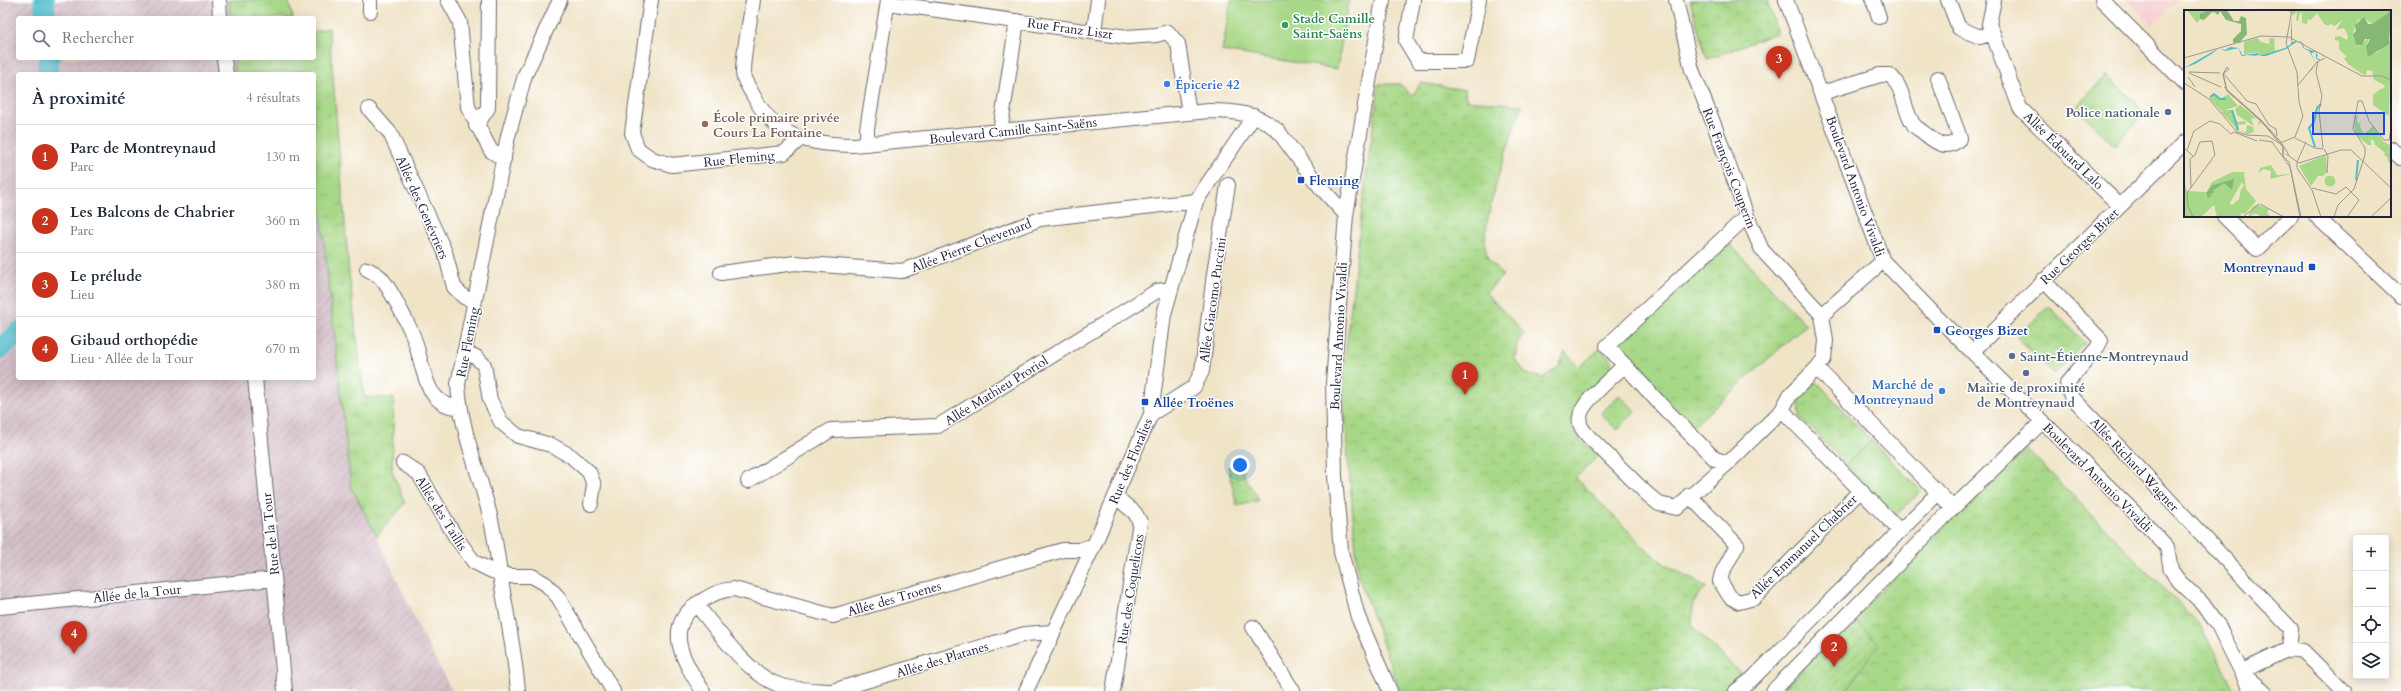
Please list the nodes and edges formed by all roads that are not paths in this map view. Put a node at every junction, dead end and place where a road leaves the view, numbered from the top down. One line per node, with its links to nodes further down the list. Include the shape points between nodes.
1 (219, 0): 18 (street)
2 (448, 0): 31 (street, via 460,22 468,108)
3 (489, 0): 31 (street, via 488,108)
4 (560, 0): 38 (street, Rue Fleming, via 525,75)
5 (651, 0): 33 (street, Rue Fleming, via 632,133 638,149 652,159 672,165 784,153)
6 (753, 0): 33 (street, Boulevard Camille Saint-Saëns, via 743,75 760,107 779,126)
7 (1098, 0): 21 (street)
8 (1384, 0): 42 (street, Boulevard Antonio Vivaldi)
9 (1413, 0): 10 (street, via 1406,41 1418,61 1467,61)
10 (1479, 0)
11 (1676, 0): 43 (street, Rue François Couperin, via 1692,70 1716,127)
12 (1786, 0): 27 (street, Boulevard Antonio Vivaldi)
13 (1873, 0): 19 (street)
14 (1948, 0): 22 (street, via 1959,28 1980,37)
15 (1994, 0): 22 (street, Allée Édouard Lalo, via 1989,18)
16 (2102, 0): 26 (street)
17 (888, 1): 20 (street, Rue Franz Liszt); 35 (street, via 867,129)
18 (220, 16)
19 (1879, 17)
20 (1017, 21): 21 (street, Rue Franz Liszt); 32 (street)
21 (1094, 31): 29 (street, Rue Franz Liszt, via 1127,37 1156,36 1168,32 1178,44)
22 (1992, 33): 41 (street, Allée Édouard Lalo, via 2020,108)
23 (224, 60): 24 (street)
24 (226, 72)
25 (1938, 78): 27 (street, via 1960,138 1956,143 1948,145 1938,145 1914,125 1897,81 1890,76 1880,75)
26 (2184, 82)
27 (1822, 93): 47 (street, Boulevard Antonio Vivaldi)
28 (370, 109): 53 (street, Allée des Genévriers, via 390,133 445,252 454,287 464,297)
29 (1189, 113): 30 (street, Boulevard Camille Saint-Saëns, via 1231,111); 32 (street, Boulevard Camille Saint-Saëns)
30 (1254, 116): 40 (street, Rue des Floralies); 42 (street, Boulevard Camille Saint-Saëns, via 1278,132 1316,182)
31 (476, 126): 38 (street, via 491,151)
32 (1000, 132): 35 (street, Boulevard Camille Saint-Saëns)
33 (799, 140): 35 (street, Boulevard Camille Saint-Saëns, via 822,145)
34 (2184, 143): 41 (street, Rue Georges Bizet)
35 (867, 144)
36 (2391, 149): 37 (street)
37 (2401, 158)
38 (504, 159): 53 (street, Rue Fleming)
39 (1228, 185): 62 (street, Allée Giacomo Puccini, via 1202,371 1194,387)
40 (1196, 201): 49 (street, Allée Pierre Chevenard, via 1040,219 902,271 794,263); 51 (street, Rue des Floralies)
41 (2120, 206): 50 (street, Rue Georges Bizet)
42 (1346, 215): 92 (street, Boulevard Antonio Vivaldi, via 1333,383 1335,476 1341,552 1358,616)
43 (1747, 216): 54 (street, Rue François Couperin, via 1762,250); 57 (street, via 1607,346)
44 (2225, 217): 45 (street, via 2258,249)
45 (2291, 217)
46 (2317, 217): 52 (street)
47 (1883, 261): 54 (street); 55 (street, Boulevard Antonio Vivaldi)
48 (367, 269): 60 (street, via 380,277 412,331 428,386 438,401 448,407)
49 (721, 273)
50 (2043, 280): 55 (street, Rue Georges Bizet); 81 (street, Allée Richard Wagner, via 2100,340 2097,348 2067,383 2071,396 2290,629)
51 (1170, 289): 62 (street, Rue des Floralies, via 1164,314); 66 (street, Allée Mathieu Proriol, via 1156,291 938,426 831,430)
52 (2401, 296)
53 (474, 301): 56 (street, Rue Fleming)
54 (1822, 315): 58 (street, via 1826,348 1824,359)
55 (1973, 351): 63 (street, Boulevard Antonio Vivaldi)
56 (464, 352): 60 (street, Rue Fleming, via 458,384); 71 (street, via 476,357 484,365 490,400 501,422 518,436 551,445 571,456 589,472 594,485)
57 (1625, 365): 65 (street, via 1716,459); 69 (street, via 1585,405 1580,415 1582,429 1660,504 1677,508)
58 (1817, 368): 61 (street, via 1790,395); 68 (street)
59 (255, 380): 76 (street, Rue de la Tour)
60 (459, 407): 75 (street, Rue Fleming, via 489,509)
61 (1782, 410): 65 (street); 67 (street, Allée Emmanuel Chabrier)
62 (1151, 414): 70 (street, Rue des Floralies)
63 (2043, 421): 72 (street); 82 (street, Boulevard Antonio Vivaldi, via 2167,547 2171,570 2218,624)
64 (403, 463): 75 (street, Allée des Taillis, via 419,474 455,536 474,562)
65 (1728, 463): 69 (street)
66 (748, 481)
67 (1861, 490): 69 (street, Allée Emmanuel Chabrier, via 1754,598 1739,602 1730,597 1720,581 1737,545); 73 (street, Allée Emmanuel Chabrier)
68 (1938, 493): 72 (street); 73 (street)
69 (1689, 495)
70 (1116, 496): 74 (street, Rue des Floralies); 90 (street, Rue des Coquelicots, via 1136,513 1140,522)
71 (591, 504)
72 (1953, 508): 94 (street)
73 (1900, 531): 93 (street, via 1752,679)
74 (1094, 545): 77 (street, Allée des Troenes, via 1079,550 1063,550 832,616 734,589 719,590); 80 (street, Rue des Floralies)
75 (502, 574): 84 (street, Rue Fleming, via 514,646); 85 (street, Allée des Taillis, via 532,576 546,584 558,597)
76 (274, 579): 78 (street, Allée de la Tour); 83 (street, Rue de la Tour)
77 (696, 604): 86 (street, Allée des Troenes, via 683,617 678,629 678,640 682,656); 87 (street, via 720,634 756,671 779,685)
78 (0, 607)
79 (1253, 627): 91 (street)
80 (1052, 632): 88 (street, Allée des Platanes, via 1025,634); 89 (street, Rue des Floralies)
81 (2289, 649): 82 (street); 97 (street, via 2303,651)
82 (2242, 671): 95 (street, Boulevard Antonio Vivaldi); 96 (street, Boulevard Antonio Vivaldi)
83 (285, 691)
84 (518, 691)
85 (613, 691)
86 (703, 691)
87 (828, 691)
88 (832, 691)
89 (1026, 691)
90 (1113, 691)
91 (1293, 691)
92 (1390, 691)
93 (1736, 691)
94 (1773, 691)
95 (2251, 691)
96 (2264, 691)
97 (2343, 691)

